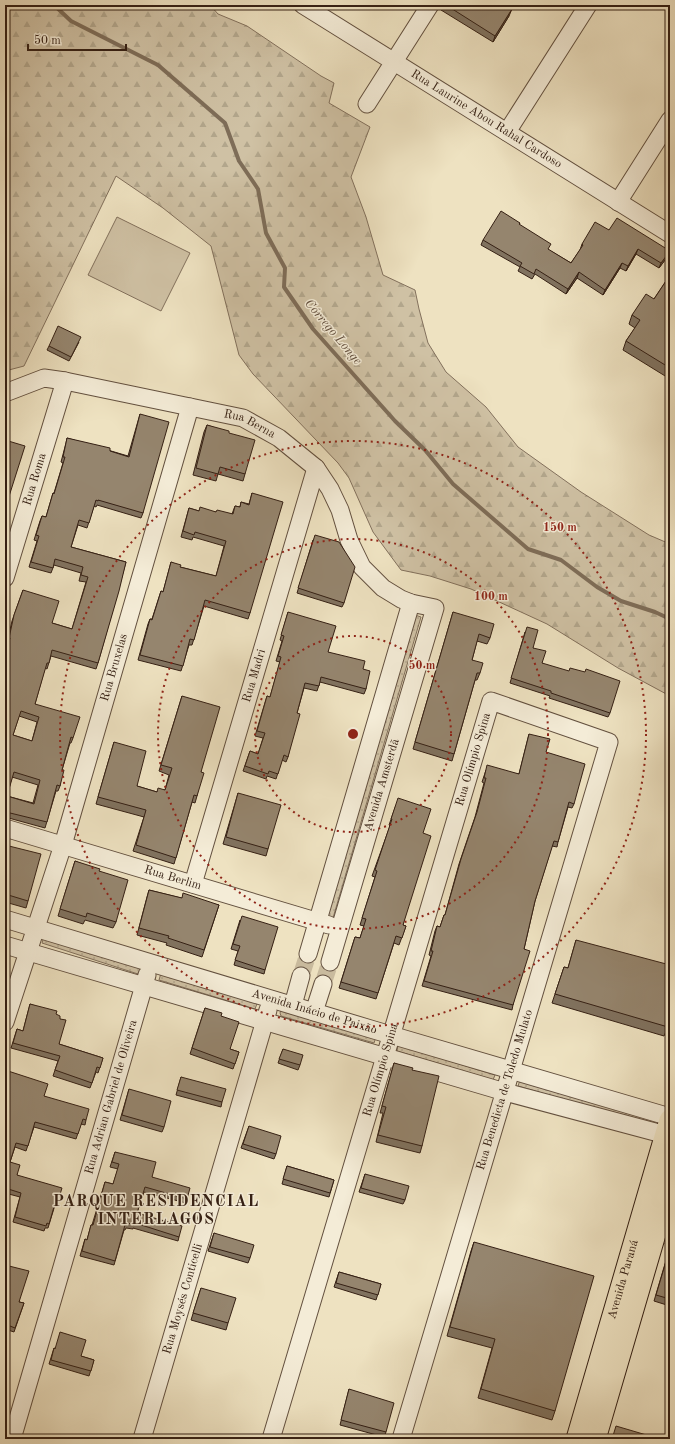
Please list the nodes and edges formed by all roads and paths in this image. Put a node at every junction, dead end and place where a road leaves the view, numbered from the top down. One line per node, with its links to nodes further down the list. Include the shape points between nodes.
1 (303, 5): 4 (street, Rua Laurine Abou Rahal Cardoso)
2 (430, 5): 4 (street)
3 (588, 5): 7 (street)
4 (394, 62): 5 (street); 7 (street, Rua Laurine Abou Rahal Cardoso)
5 (367, 104)
6 (670, 120): 8 (street)
7 (507, 132): 8 (street, Rua Laurine Abou Rahal Cardoso)
8 (618, 202): 9 (street, Rua Laurine Abou Rahal Cardoso)
9 (670, 234)
10 (65, 381): 11 (street, Rua Berna, via 44,378); 12 (street, Rua Berna); 14 (street, Rua Roma)
11 (5, 393)
12 (190, 407): 13 (street, Rua Berna, via 243,418 279,438); 19 (street, Rua Bruxelas)
13 (316, 468): 15 (street, Rua Berna, via 340,510 349,540 362,567 383,588); 20 (street, Rua Madri)
14 (5, 578)
15 (411, 603): 16 (street, Rua Berna); 22 (street, Avenida Amsterdã)
16 (435, 608): 24 (street, Avenida Amsterdã)
17 (491, 701): 38 (street, Rua Olímpio Spina); 40 (street, Rua Benedicta de Toledo Mulato, via 609,742)
18 (5, 828): 19 (street, Rua Berlim)
19 (63, 845): 20 (street, Rua Berlim); 23 (street, Rua Bruxelas)
20 (193, 884): 22 (street, Rua Berlim)
21 (5, 919): 23 (street, Avenida Inácio de Paixão)
22 (317, 922): 24 (street, Rua Berlim); 27 (street, Avenida Amsterdã)
23 (37, 928): 26 (street, Rua Bruxelas); 28 (street, Avenida Inácio de Paixão)
24 (339, 928): 29 (street, Avenida Amsterdã)
25 (5, 945): 26 (street, Avenida Inácio de Paixão)
26 (28, 952): 32 (street, Avenida Inácio de Paixão); 37 (street, Rua Bruxelas)
27 (308, 954)
28 (151, 962): 32 (street, Rua Adrian Gabriel de Oliveira); 33 (street, Avenida Inácio de Paixão)
29 (330, 962)
30 (301, 976): 34 (street)
31 (323, 984): 35 (street)
32 (144, 985): 36 (street, Avenida Inácio de Paixão); 44 (street, Rua Adrian Gabriel de Oliveira)
33 (271, 998): 34 (street, Avenida Inácio de Paixão); 36 (street, Rua Moysés Conticelli)
34 (293, 1005): 35 (street, Avenida Inácio de Paixão)
35 (314, 1012): 38 (street, Avenida Inácio de Paixão)
36 (264, 1021): 39 (street, Avenida Inácio de Paixão); 45 (street, Rua Moysés Conticelli)
37 (5, 1022)
38 (392, 1035): 39 (street, Rua Olímpio Spina); 40 (street, Avenida Inácio de Paixão)
39 (385, 1056): 41 (street, Avenida Inácio de Paixão); 46 (street, Rua Olímpio Spina)
40 (512, 1071): 41 (street, Rua Benedicta de Toledo Mulato); 42 (street, Avenida Inácio de Paixão)
41 (505, 1092): 42 (street, Avenida Inácio de Paixão); 47 (street, Rua Benedicta de Toledo Mulato)
42 (669, 1127): 48 (main road, Avenida Paraná)
43 (670, 1183): 49 (main road, Avenida Paraná)
44 (11, 1438)
45 (142, 1439)
46 (271, 1439)
47 (401, 1439)
48 (577, 1439)
49 (596, 1439)

